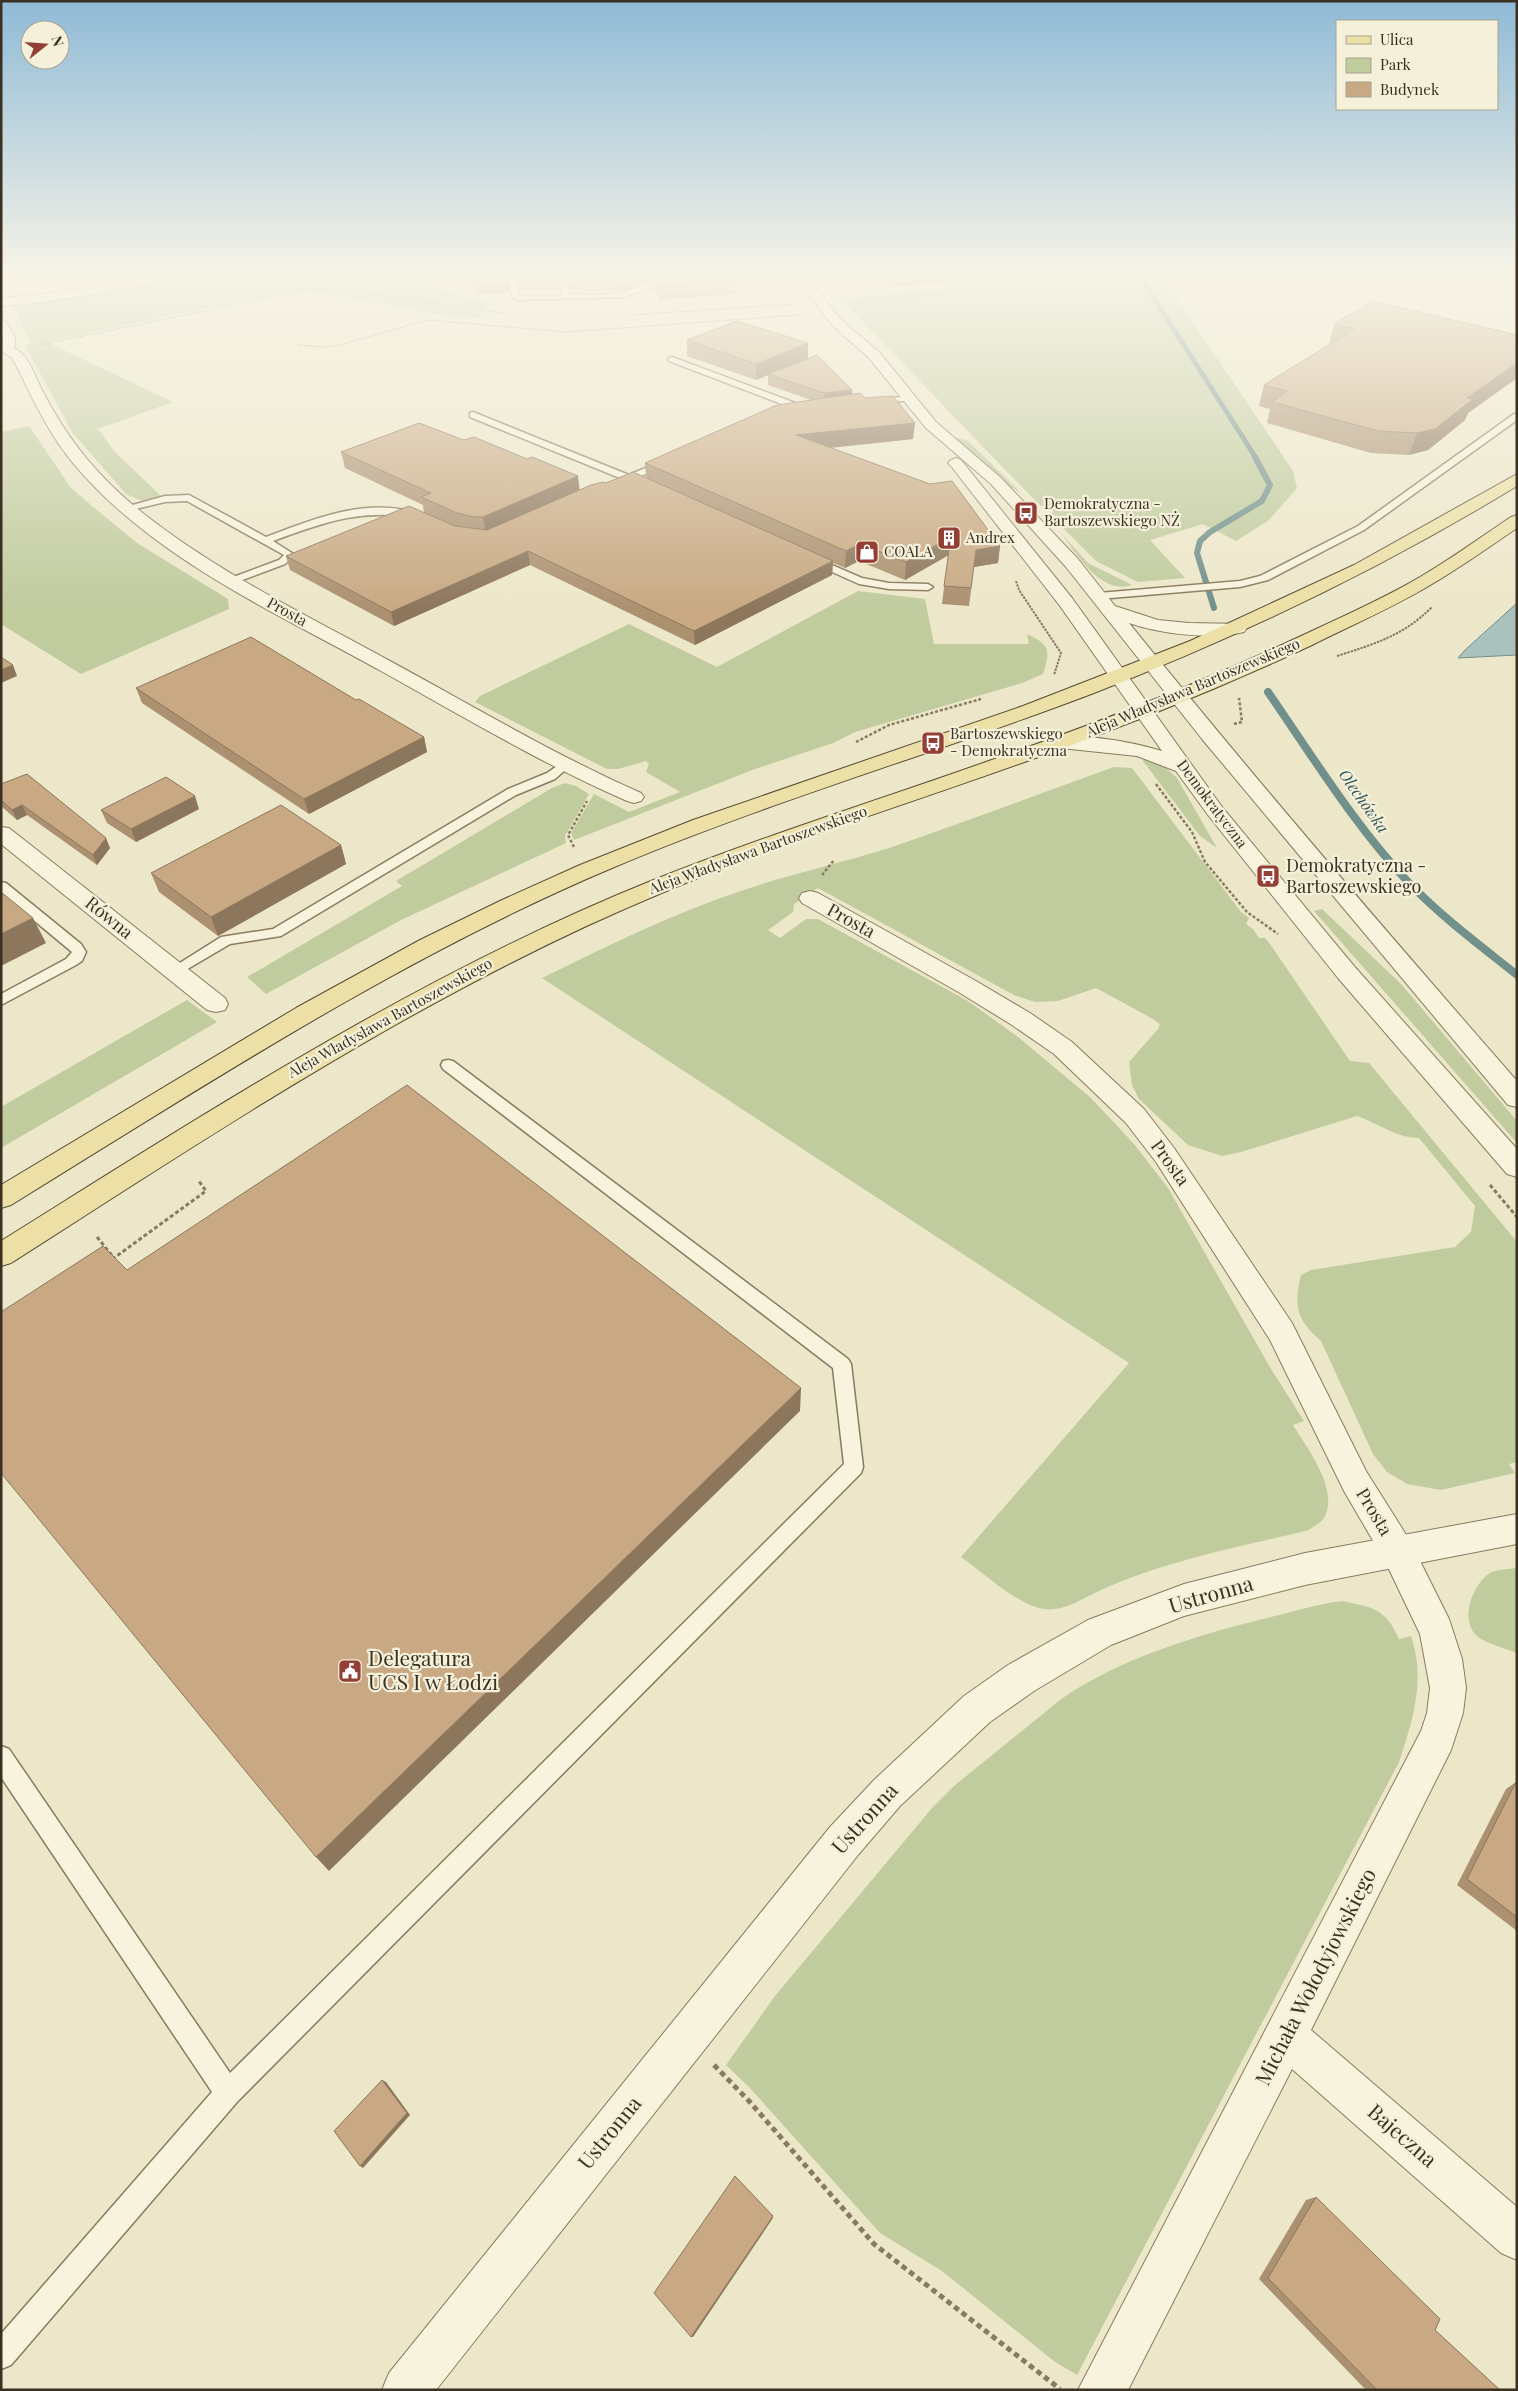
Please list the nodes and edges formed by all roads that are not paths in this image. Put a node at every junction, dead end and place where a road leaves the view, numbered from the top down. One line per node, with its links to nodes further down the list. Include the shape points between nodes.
1 (35, 387): 17 (street, Prosta, via 78,460)
2 (744, 387): 5 (lane)
3 (752, 387): 5 (lane)
4 (900, 387): 6 (street, Demokratyczna)
5 (748, 388): 8 (lane, via 808,409)
6 (909, 398): 7 (lane); 11 (street, Demokratyczna)
7 (867, 403)
8 (787, 412)
9 (473, 415): 13 (lane)
10 (1517, 416): 24 (lane, via 1361,528 1264,578 1222,586)
11 (931, 425): 24 (street, Demokratyczna, via 996,481); 28 (street, Demokratyczna, via 941,444)
12 (676, 458): 13 (lane)
13 (629, 478): 15 (lane); 16 (lane)
14 (1517, 479): 26 (main road, via 1370,564)
15 (612, 485)
16 (647, 486)
17 (127, 508): 20 (lane, via 164,499 189,498); 22 (street, Prosta)
18 (427, 520): 20 (lane, via 392,510 352,512)
19 (1517, 520): 29 (main road, Aleja Władysława Bartoszewskiego, via 1437,574 1360,615)
20 (265, 541): 22 (lane, via 290,555 282,562)
21 (800, 554): 23 (lane, via 859,581)
22 (232, 581): 32 (street, Prosta)
23 (928, 587)
24 (1099, 596): 25 (street, Demokratyczna)
25 (1111, 610): 26 (street, via 1160,627); 27 (street, Demokratyczna)
26 (1238, 628): 27 (main road)
27 (1153, 664): 28 (main road); 29 (street, Demokratyczna)
28 (1120, 676): 30 (street, Demokratyczna); 44 (main road, via 726,814 490,914 298,1019)
29 (1179, 697): 30 (main road, Aleja Władysława Bartoszewskiego); 42 (street, Demokratyczna, via 1366,924)
30 (1145, 711): 31 (main road, Aleja Władysława Bartoszewskiego); 33 (street, Demokratyczna)
31 (1058, 743): 33 (street, via 1127,748 1159,756); 45 (main road, Aleja Władysława Bartoszewskiego, via 746,851 542,936 438,989 285,1077)
32 (566, 764): 34 (street, Prosta); 38 (lane, via 551,776 512,792 276,934 226,940)
33 (1184, 768): 43 (street, Demokratyczna, via 1346,972)
34 (634, 797)
35 (1, 833): 38 (street, Równa)
36 (1, 886): 39 (lane, via 79,952 71,962)
37 (810, 898): 47 (street, Prosta, via 1021,1019 1063,1048 1135,1116 1192,1193 1281,1332 1355,1481)
38 (174, 971): 40 (street, Równa)
39 (1, 1000)
40 (216, 1004)
41 (448, 1065): 50 (lane, via 842,1364 854,1467)
42 (1517, 1098)
43 (1517, 1167)
44 (1, 1198)
45 (1, 1255)
46 (1517, 1529): 47 (street, Ustronna)
47 (1398, 1552): 49 (street, Michała Wołodyjowskiego, via 1437,1632 1448,1688 1445,1713 1438,1736); 53 (street, Ustronna, via 1305,1569 1184,1600 1100,1632 1021,1678 977,1710 887,1793 798,1896)
48 (1, 1757): 50 (lane)
49 (1286, 2036): 51 (street, Bajeczna); 54 (street, Michała Wołodyjowskiego)
50 (228, 2093): 52 (lane)
51 (1517, 2237)
52 (1, 2355)
53 (406, 2390)
54 (1102, 2390)

